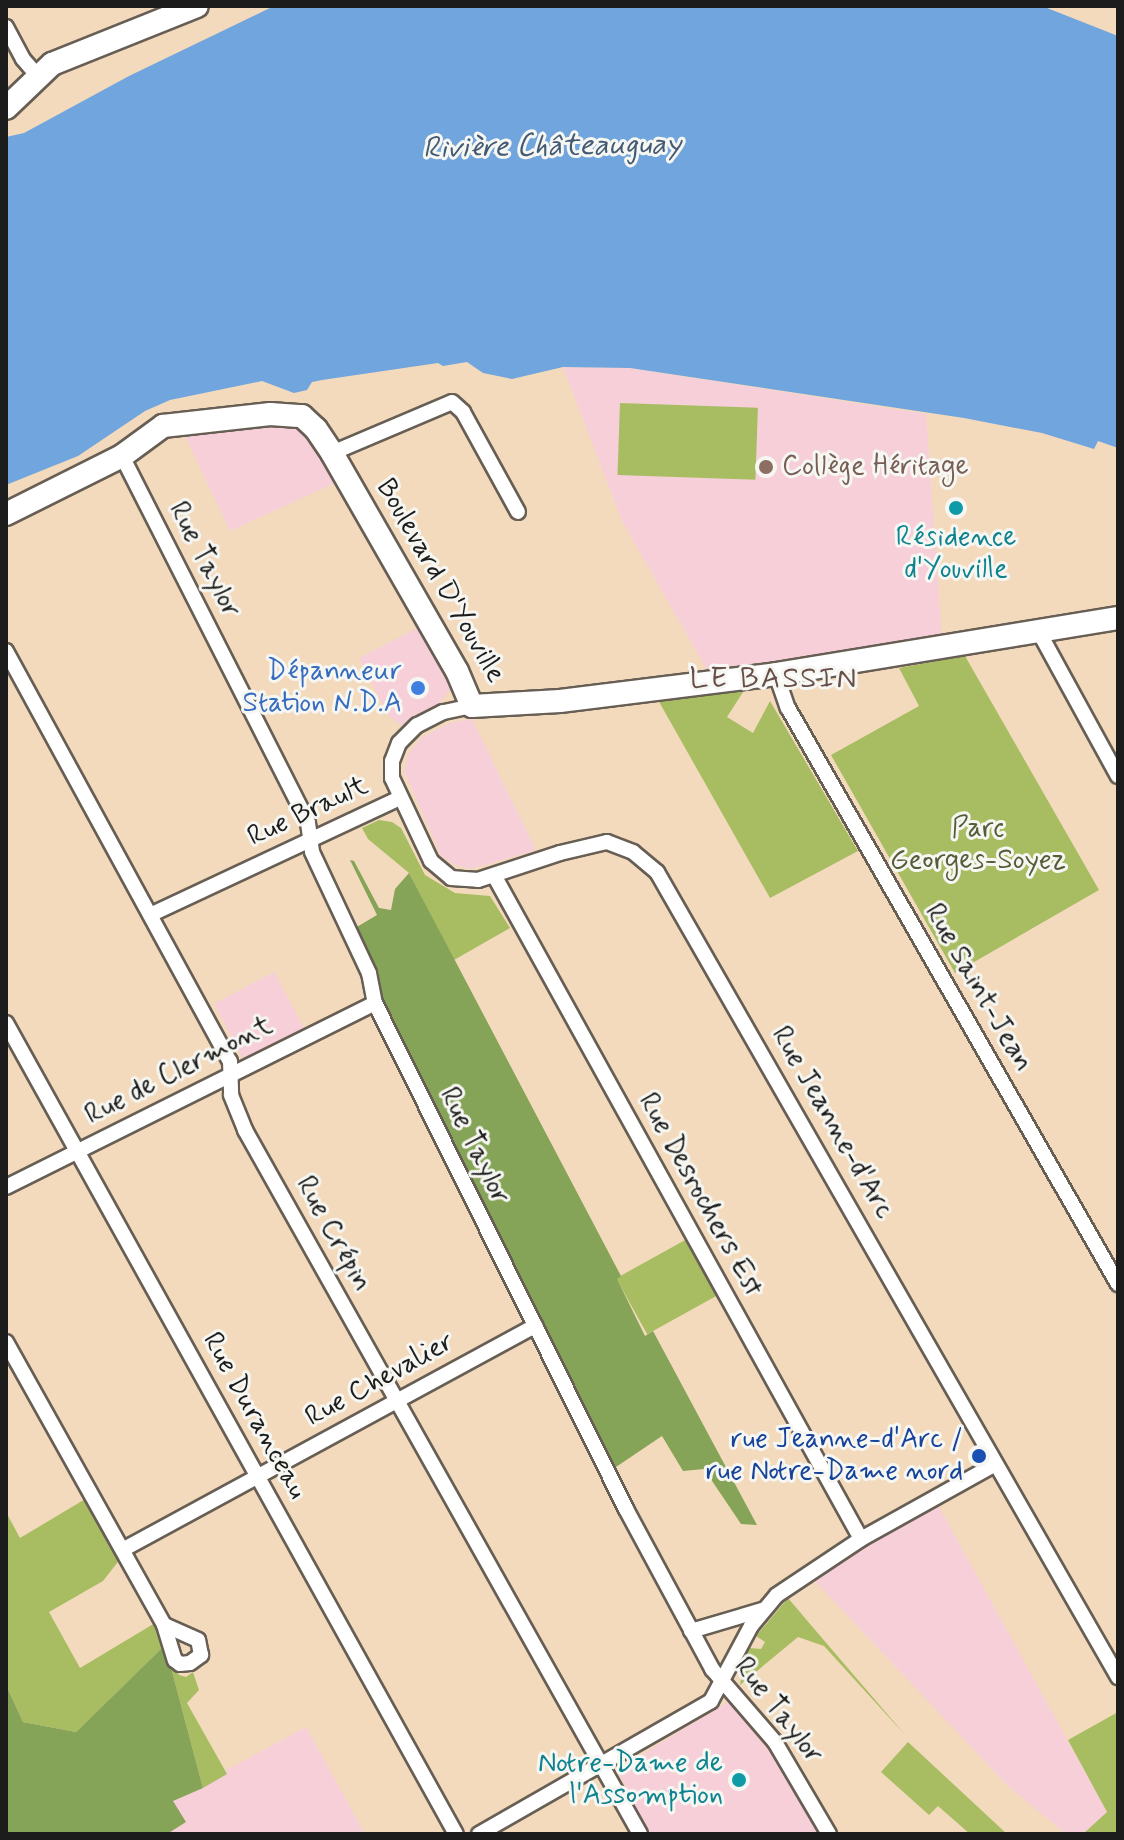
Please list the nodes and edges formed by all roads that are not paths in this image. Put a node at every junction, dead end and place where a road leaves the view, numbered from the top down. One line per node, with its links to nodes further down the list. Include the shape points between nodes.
1 (197, 6): 3 (street, via 80,51)
2 (6, 27): 3 (street)
3 (38, 76): 4 (street)
4 (6, 108)
5 (332, 453): 6 (street, Boulevard D'Youville, via 307,420 286,413 163,426); 7 (street, via 452,402 463,412); 13 (street, Boulevard D'Youville)
6 (122, 456): 8 (street, Boulevard D'Youville); 16 (street, Rue Taylor)
7 (518, 512)
8 (6, 514)
9 (1118, 618): 10 (street, Boulevard D'Youville)
10 (1039, 632): 12 (street, Boulevard D'Youville); 14 (street)
11 (6, 651): 18 (street, Rue Crépin)
12 (776, 674): 13 (street, Boulevard D'Youville, via 560,701); 24 (street, Rue Saint-Jean, via 788,708)
13 (472, 706): 15 (street, Rue Brault, via 429,718 399,743 391,769)
14 (1118, 776)
15 (400, 798): 16 (street, Rue Brault); 17 (street, Rue Jeanne-d'Arc, via 441,872 470,881)
16 (312, 839): 18 (street, Rue Brault); 19 (street, Rue Taylor, via 312,852 369,973)
17 (495, 877): 28 (street, Rue Jeanne-d'Arc, via 607,842 633,852 657,872); 30 (street, Rue Desrochers Est)
18 (152, 914): 21 (street, Rue Crépin, via 230,1061)
19 (375, 1003): 21 (street, Rue de Clermont); 25 (street, Rue Taylor)
20 (6, 1023): 22 (street, Rue Duranceau)
21 (230, 1075): 22 (street, Rue de Clermont); 27 (street, Rue Crépin, via 231,1095 245,1130)
22 (77, 1150): 23 (street, Rue de Clermont); 29 (street, Rue Duranceau)
23 (6, 1187)
24 (1118, 1284)
25 (535, 1326): 27 (street, Rue Chevalier); 34 (street, Rue Taylor)
26 (6, 1342): 31 (street)
27 (397, 1400): 29 (street, Rue Chevalier); 37 (street, Rue Crépin)
28 (996, 1464): 30 (street); 35 (street, Rue Jeanne-d'Arc)
29 (258, 1476): 31 (street, Rue Chevalier); 38 (street, Rue Duranceau)
30 (861, 1539): 32 (street, via 807,1572)
31 (124, 1549): 33 (street)
32 (762, 1610): 34 (street); 36 (street)
33 (164, 1625)
34 (691, 1631): 36 (street, Rue Taylor)
35 (1118, 1677)
36 (723, 1682): 37 (street, via 711,1701); 41 (street, Rue Taylor, via 775,1742)
37 (602, 1765): 39 (street); 40 (street, Rue Crépin)
38 (456, 1834)
39 (479, 1834)
40 (640, 1834)
41 (829, 1834)

